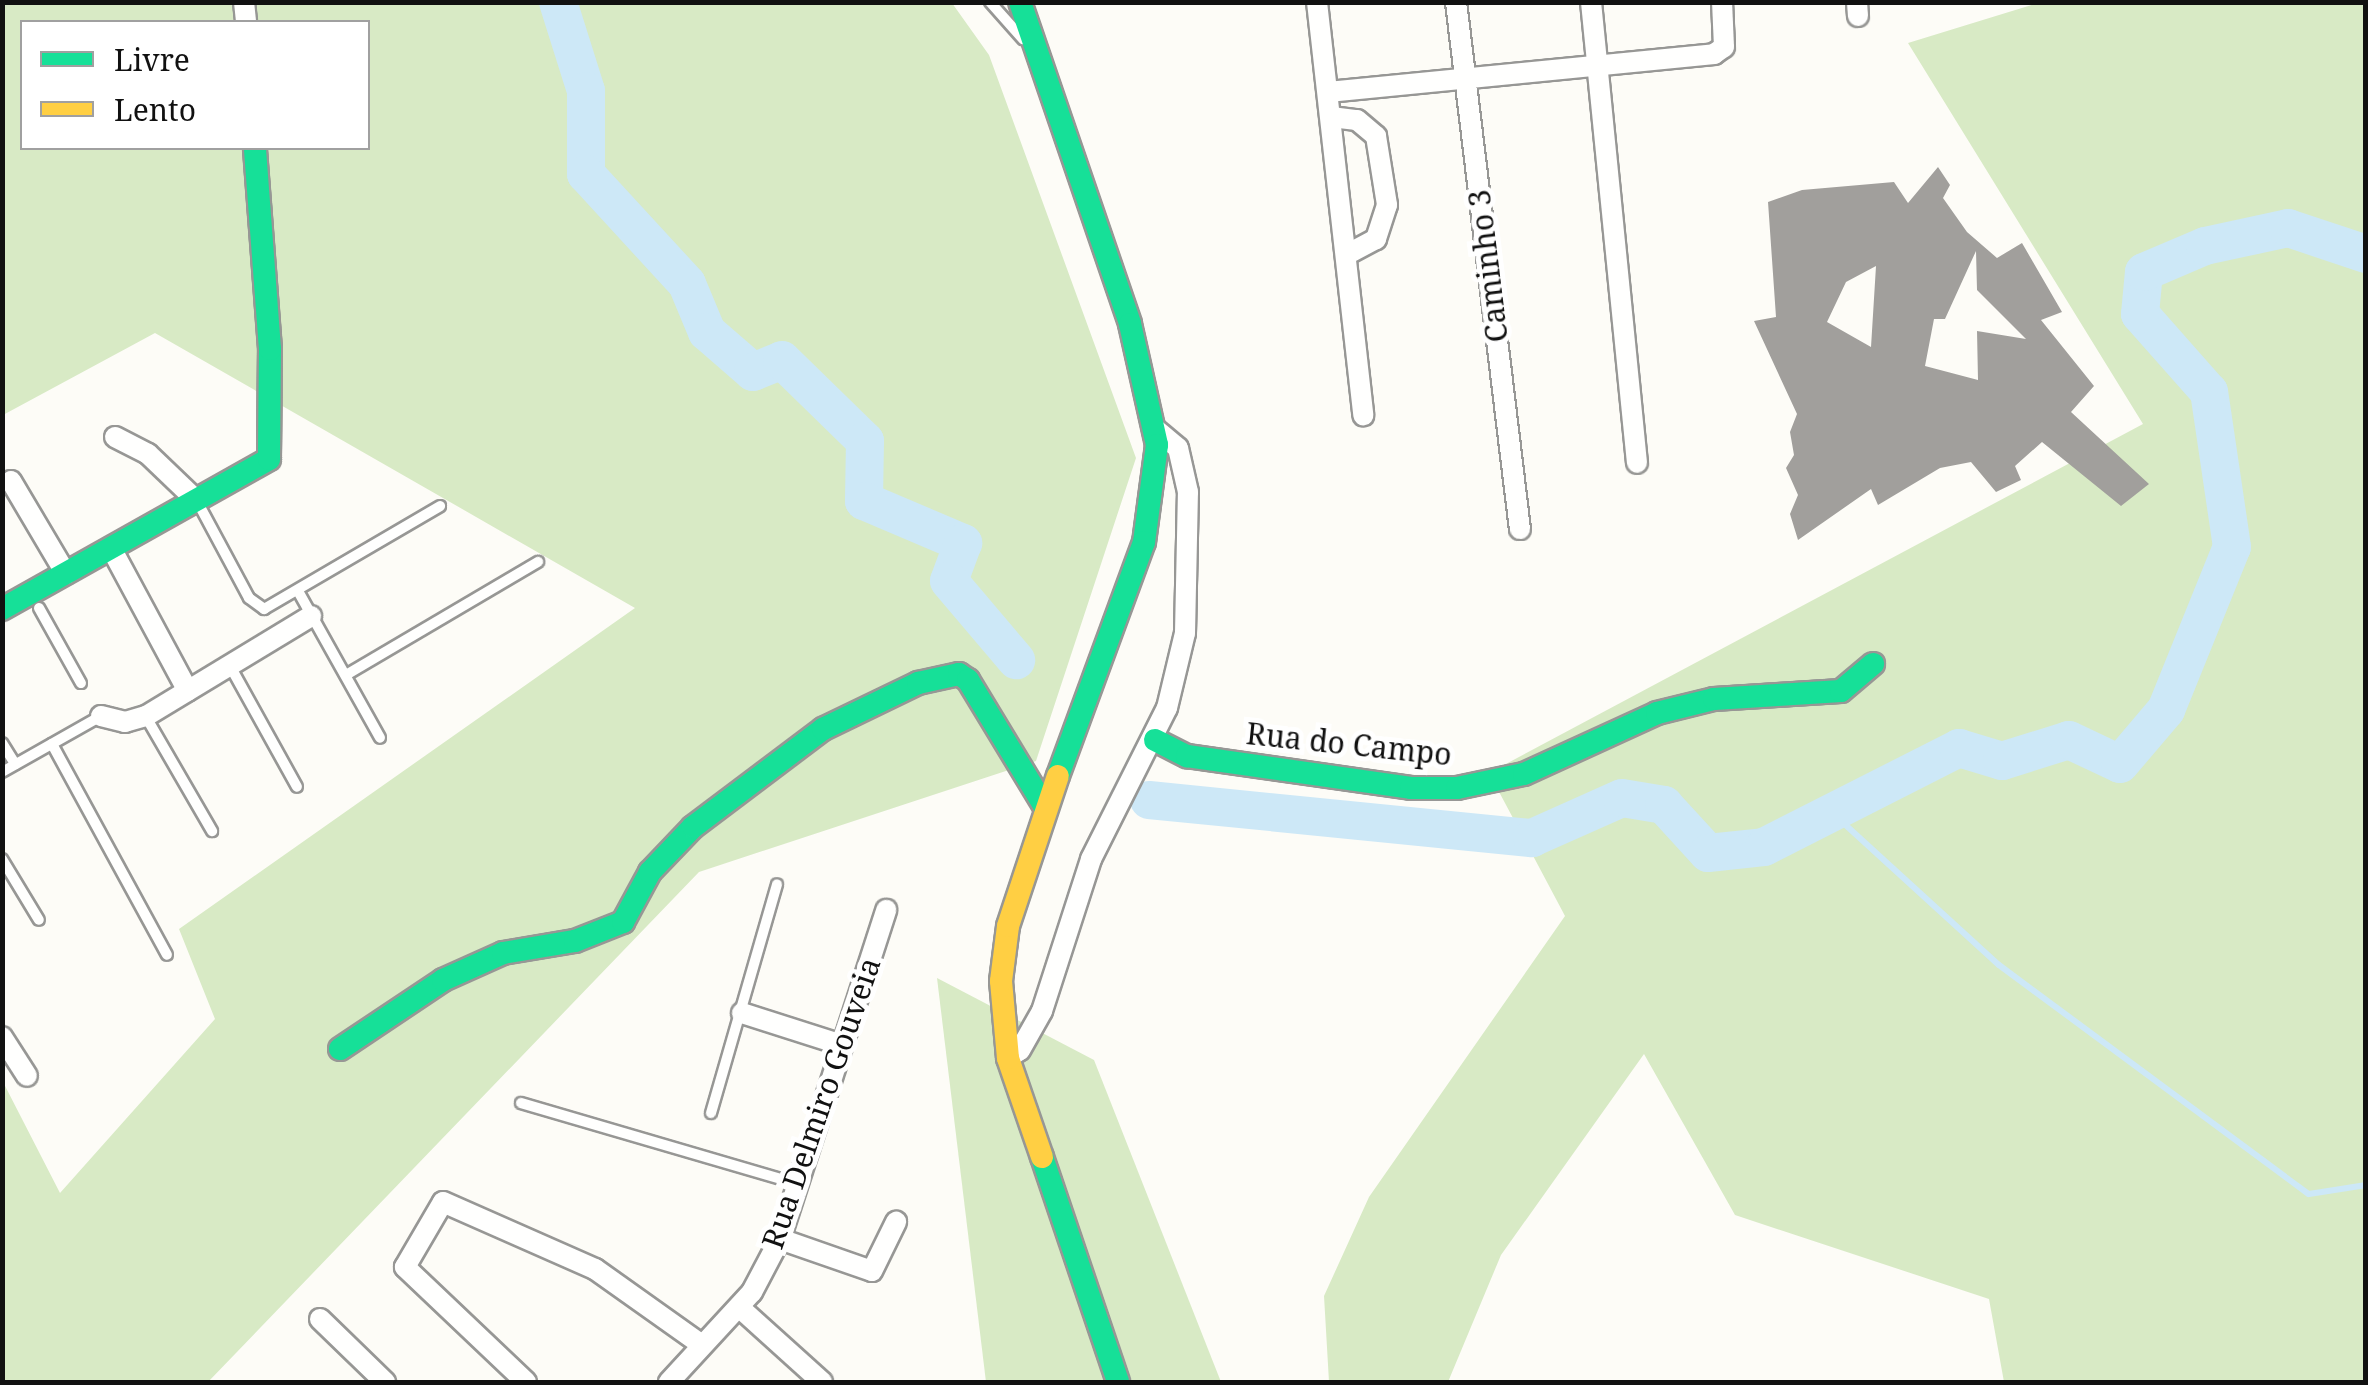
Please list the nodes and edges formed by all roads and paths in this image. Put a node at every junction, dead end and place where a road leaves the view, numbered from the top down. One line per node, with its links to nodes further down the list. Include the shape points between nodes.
1 (990, 2): 7 (lane)
2 (1020, 2): 7 (street)
3 (1318, 2): 10 (street)
4 (1456, 2): 9 (street, Caminho 3)
5 (1592, 2): 8 (street)
6 (1722, 2): 8 (street, via 1724,47 1698,57)
7 (1034, 50): 15 (street, via 1130,324)
8 (1598, 66): 9 (street); 17 (street)
9 (1465, 80): 10 (street); 21 (street, Caminho 3)
10 (1328, 92): 11 (street)
11 (1331, 118): 13 (street); 13 (street, via 1357,120 1376,136 1387,205 1376,239)
12 (255, 150): 19 (street, via 271,455)
13 (1346, 255): 14 (street)
14 (1363, 415)
15 (1155, 429): 37 (street, via 1178,448 1191,550 1185,633); 43 (street, via 1155,485 1144,542)
16 (115, 438): 19 (street, via 148,454)
17 (1637, 463)
18 (11, 481): 24 (street)
19 (197, 500): 22 (street); 25 (lane, via 256,608)
20 (440, 506): 25 (lane)
21 (1520, 530)
22 (111, 548): 24 (street); 33 (street)
23 (538, 562): 31 (lane)
24 (66, 574): 26 (street)
25 (298, 591): 28 (lane)
26 (35, 601): 27 (street); 32 (lane)
27 (2, 610)
28 (311, 616): 30 (street); 31 (lane)
29 (1874, 664): 37 (street, Rua do Campo, via 1841,691 1714,699 1656,713 1524,774 1475,786 1411,788 1187,756)
30 (230, 666): 33 (street); 42 (lane)
31 (346, 675): 36 (lane)
32 (80, 683)
33 (188, 690): 35 (street)
34 (101, 716): 35 (street, via 125,722); 39 (lane)
35 (146, 716): 44 (lane)
36 (380, 738)
37 (1154, 740): 54 (street, via 1091,859 1042,1011 1020,1050)
38 (2, 743): 40 (lane)
39 (52, 744): 40 (lane); 49 (lane)
40 (15, 764): 41 (lane)
41 (2, 772)
42 (297, 786)
43 (1046, 809): 53 (street, via 968,680 959,674 918,683 823,729 693,827 650,872 623,922 575,940 503,953 444,980); 54 (street, via 1003,958)
44 (212, 831)
45 (2, 859): 48 (lane)
46 (777, 884): 50 (lane)
47 (886, 910): 52 (street, Rua Delmiro Gouveia)
48 (39, 920)
49 (167, 955)
50 (742, 1013): 52 (street); 57 (lane)
51 (2, 1037): 55 (street)
52 (842, 1045): 58 (street, Rua Delmiro Gouveia)
53 (340, 1049)
54 (1008, 1058): 68 (street)
55 (27, 1076)
56 (521, 1103): 58 (lane)
57 (711, 1113)
58 (798, 1184): 60 (street, Rua Delmiro Gouveia)
59 (896, 1222): 60 (street, via 872,1271)
60 (780, 1239): 61 (street, Rua Delmiro Gouveia)
61 (740, 1307): 63 (street, Rua Delmiro Gouveia); 64 (street)
62 (320, 1318): 65 (street)
63 (702, 1346): 66 (street, via 595,1269 449,1202 430,1214 405,1267); 67 (street, Rua Delmiro Gouveia)
64 (818, 1381)
65 (385, 1382)
66 (526, 1382)
67 (668, 1382)
68 (1118, 1382)

